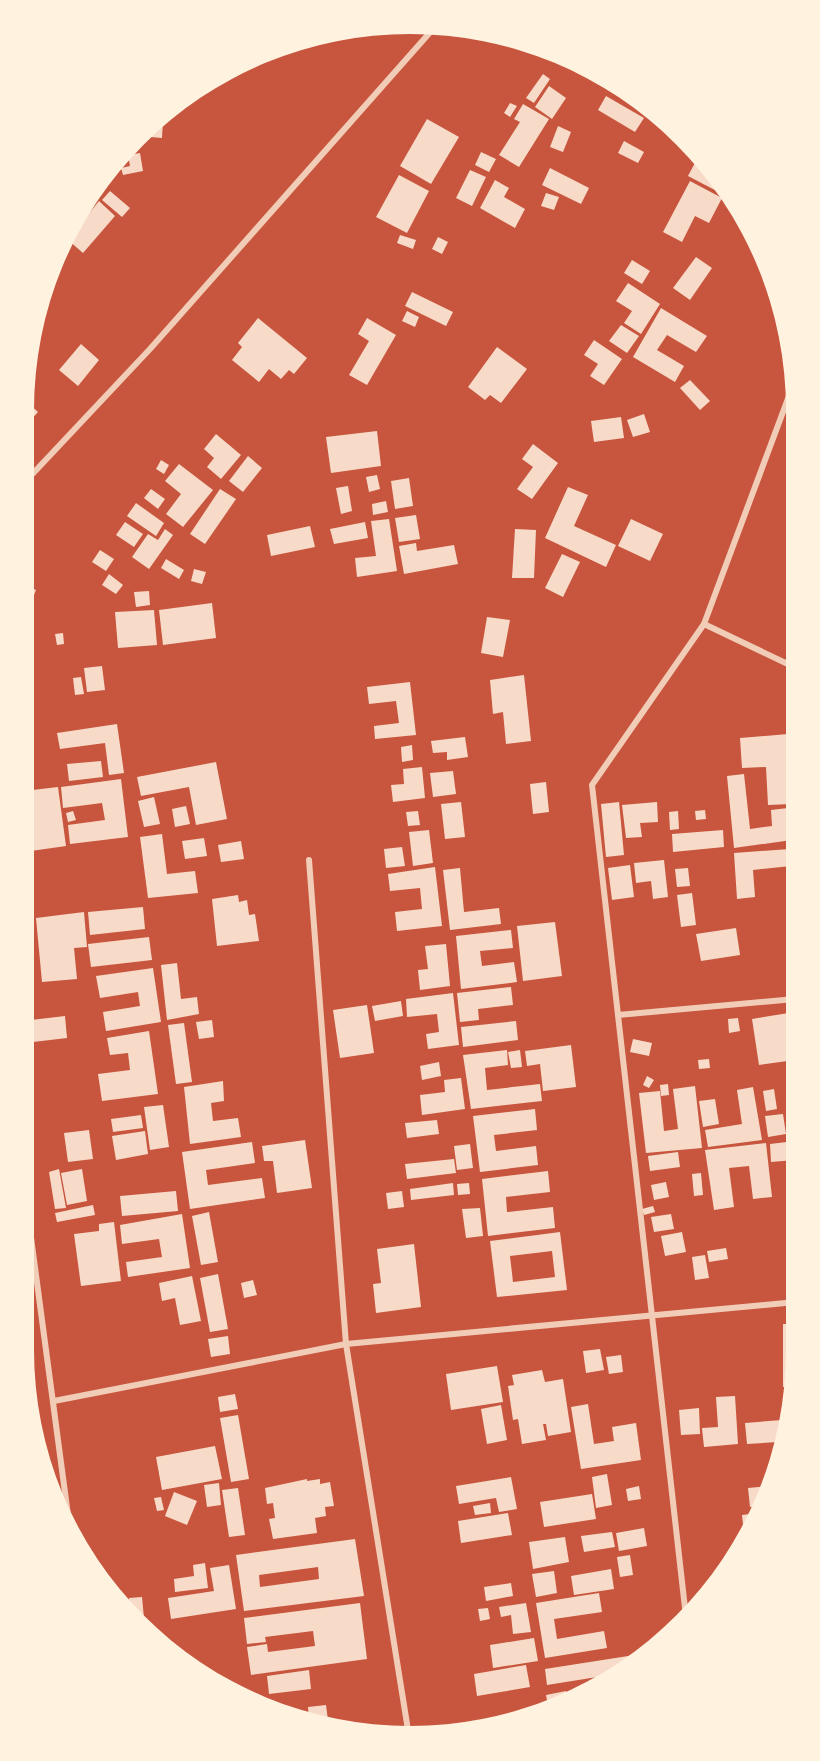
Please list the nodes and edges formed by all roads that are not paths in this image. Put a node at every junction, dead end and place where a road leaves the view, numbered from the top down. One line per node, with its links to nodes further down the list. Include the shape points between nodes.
1 (427, 35): 3 (street, via 150,349)
2 (786, 404): 4 (street)
3 (34, 472)
4 (704, 624): 5 (street); 8 (street, via 592,785)
5 (786, 663)
6 (309, 860): 12 (street)
7 (786, 1000): 8 (street)
8 (618, 1015): 11 (street)
9 (34, 1257): 13 (street)
10 (786, 1303): 11 (street)
11 (652, 1314): 12 (street); 15 (street)
12 (346, 1344): 13 (street); 16 (street)
13 (54, 1401): 14 (street)
14 (66, 1503)
15 (685, 1607)
16 (407, 1726)

